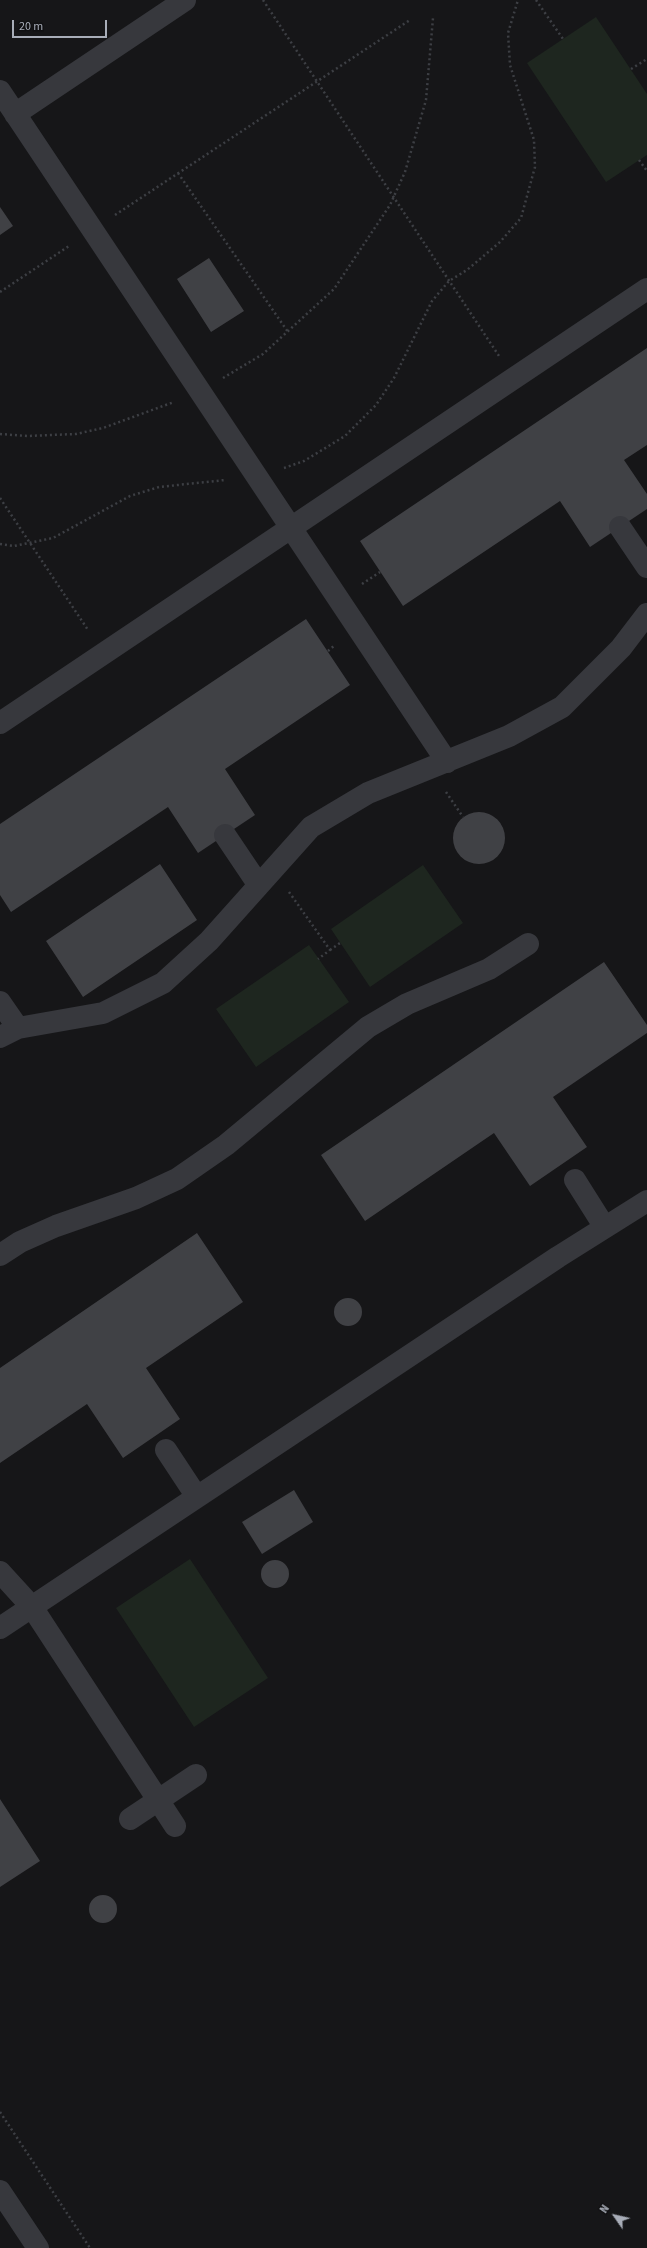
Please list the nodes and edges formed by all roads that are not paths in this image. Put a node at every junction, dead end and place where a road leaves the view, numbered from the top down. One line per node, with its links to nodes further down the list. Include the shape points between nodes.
1 (184, 0): 3 (street)
2 (0, 91): 3 (street)
3 (15, 114): 6 (street)
4 (647, 289): 6 (street)
5 (620, 527): 7 (street)
6 (291, 528): 9 (street); 10 (street)
7 (647, 568)
8 (647, 614): 10 (street, via 621,648 562,707 509,736)
9 (0, 723)
10 (447, 762): 12 (street, via 368,793 311,827)
11 (225, 835): 12 (street)
12 (266, 876): 15 (street, via 209,942 163,983 103,1013)
13 (528, 944): 19 (street, via 489,969 407,1004 368,1028 226,1145 177,1179 136,1198 56,1226 20,1242)
14 (0, 1002): 15 (street)
15 (9, 1032)
16 (575, 1180): 18 (street)
17 (647, 1201): 18 (street)
18 (604, 1226): 21 (street)
19 (0, 1255)
20 (166, 1450): 21 (street)
21 (197, 1498): 23 (street)
22 (0, 1572): 23 (street)
23 (32, 1607): 24 (street); 26 (street)
24 (0, 1628)
25 (196, 1775): 26 (street)
26 (158, 1800): 27 (street); 28 (street)
27 (130, 1819)
28 (175, 1826)
29 (0, 2191): 30 (street)
30 (38, 2248)

